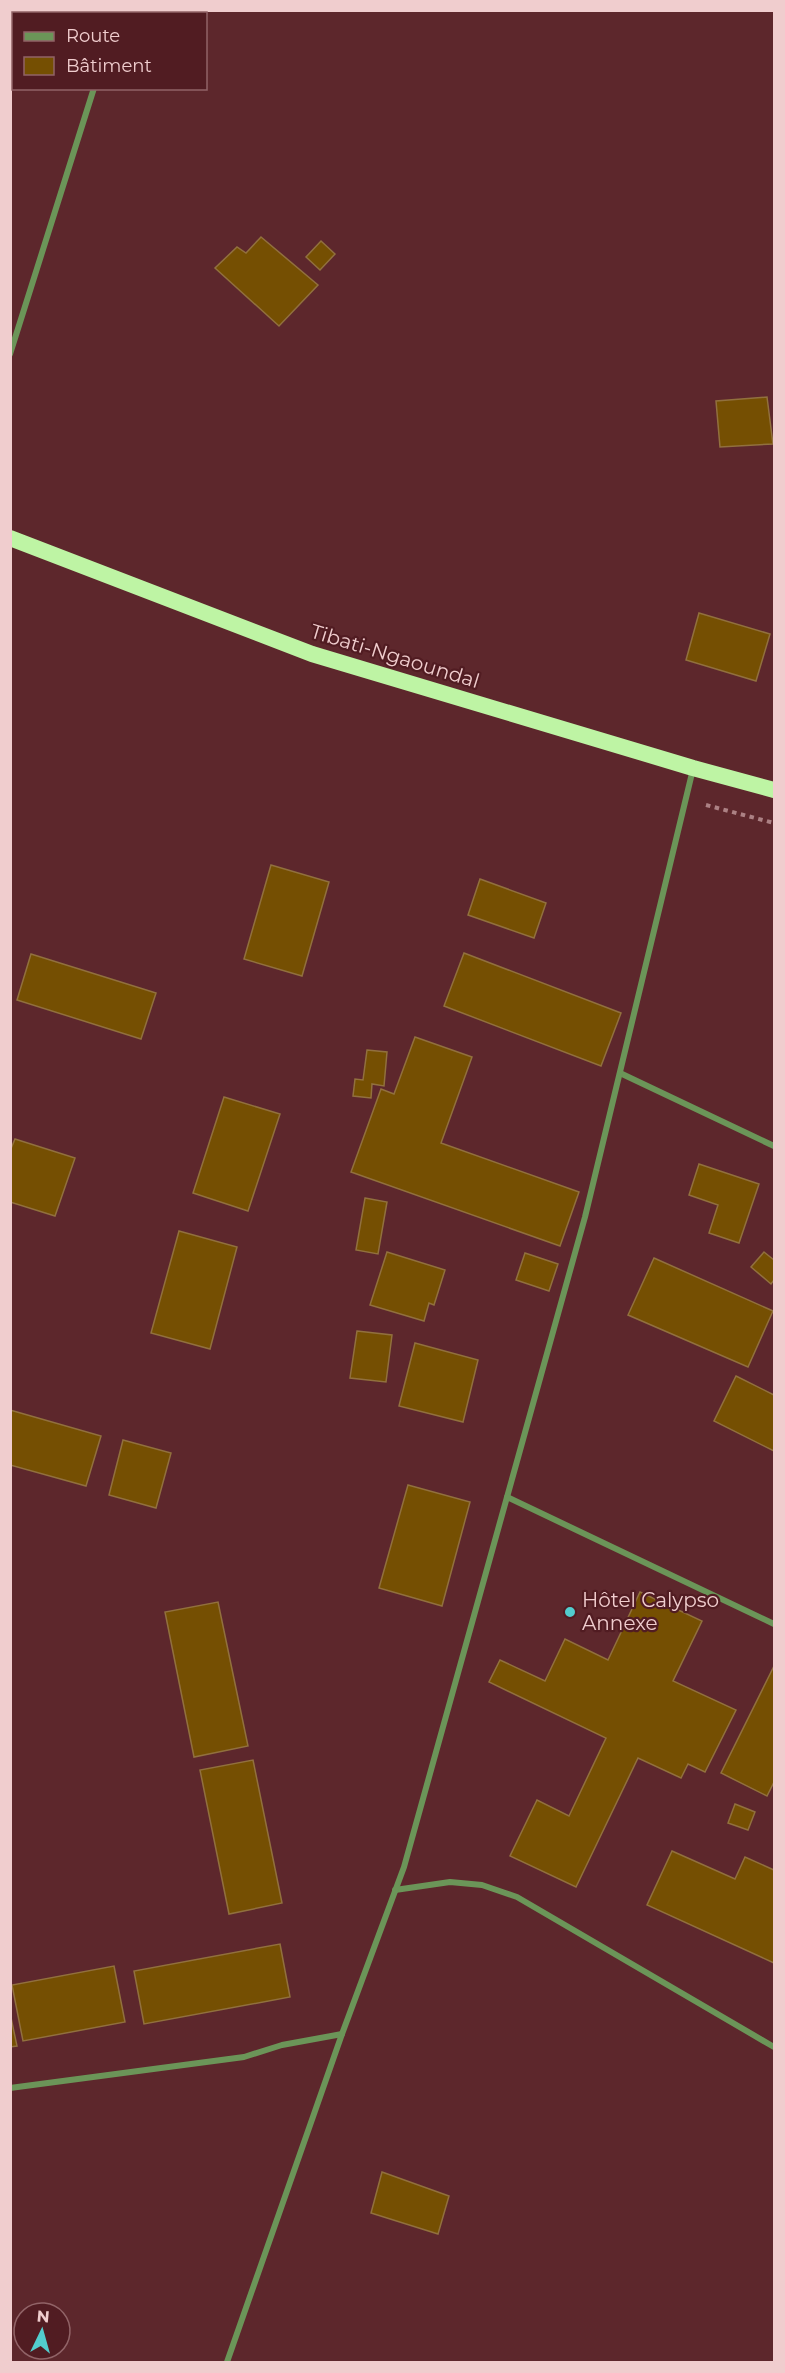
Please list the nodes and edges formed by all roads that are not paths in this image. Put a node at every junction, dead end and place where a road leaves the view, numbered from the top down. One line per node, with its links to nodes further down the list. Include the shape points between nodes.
1 (93, 90): 2 (street)
2 (10, 354)
3 (10, 538): 4 (highway, Tibati-Ngaoundal, via 312,654)
4 (693, 768): 5 (highway, Tibati-Ngaoundal); 6 (street)
5 (774, 790)
6 (620, 1073): 7 (street); 8 (street, via 585,1216)
7 (774, 1146)
8 (507, 1497): 9 (street); 10 (street)
9 (774, 1624)
10 (395, 1890): 11 (street); 12 (street, via 450,1882 482,1885 517,1897)
11 (342, 2034): 13 (street, via 282,2045 244,2057); 14 (street)
12 (774, 2047)
13 (10, 2088)
14 (227, 2362)

